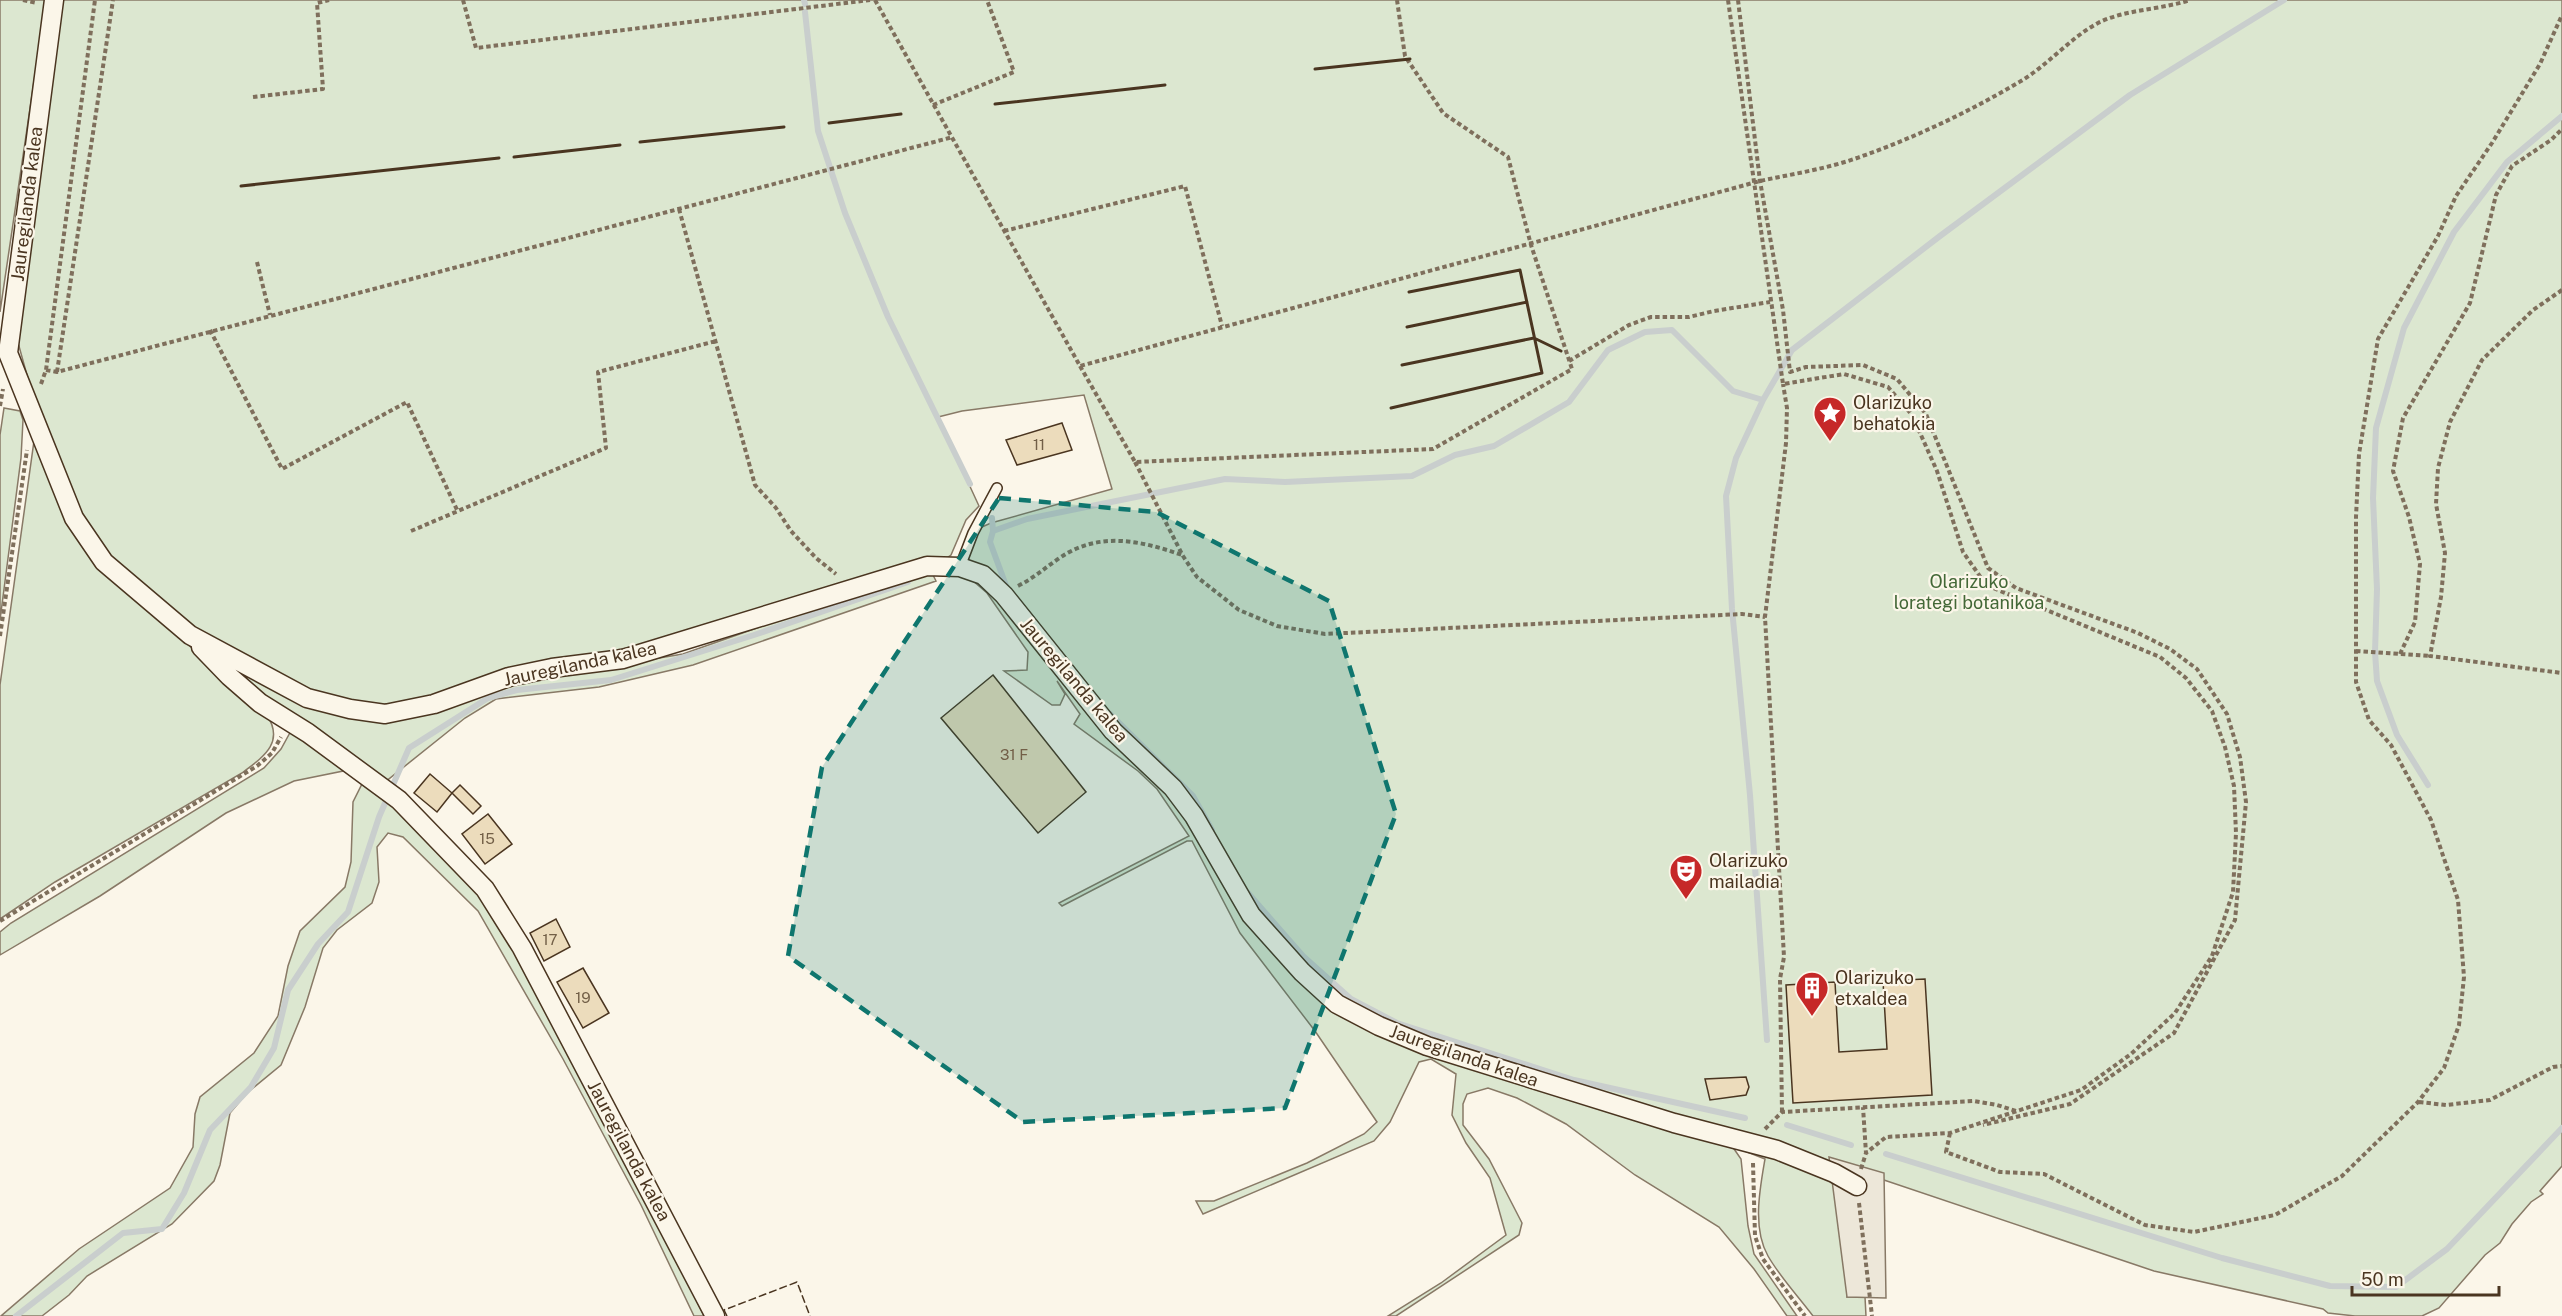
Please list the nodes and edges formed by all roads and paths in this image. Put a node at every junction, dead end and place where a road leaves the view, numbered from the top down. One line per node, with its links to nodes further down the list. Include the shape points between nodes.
1 (54, 0): 44 (street, Jauregilanda kalea, via 8,352 74,518 104,562)
2 (95, 0): 32 (path, via 46,370)
3 (113, 0): 32 (path)
4 (329, 0): 14 (path, via 317,3 323,89)
5 (463, 0): 6 (path, via 476,48)
6 (870, 0)
7 (875, 0): 15 (path)
8 (987, 0): 15 (path, via 1014,72)
9 (1397, 0): 22 (path, via 1405,56 1443,113 1508,156)
10 (1728, 0): 19 (path)
11 (1738, 0): 18 (path)
12 (2190, 0): 18 (path, via 2123,14 2097,24 2027,78 1921,134 1855,159)
13 (2562, 15): 46 (path, via 2540,64 2456,196 2438,237 2378,339 2359,454)
14 (254, 98)
15 (933, 105): 17 (path)
16 (2562, 129): 47 (path, via 2512,166 2496,195 2470,303 2403,418 2393,471 2420,564 2415,622)
17 (953, 137): 20 (path); 21 (path)
18 (1760, 182): 19 (path); 56 (path, via 1790,372 1806,367 1863,365 1897,379 1926,414 1989,568 2016,588 2138,633 2170,649 2197,669 2227,714 2240,757 2246,802 2235,920 2174,1033 2070,1104)
19 (1753, 184): 22 (path); 25 (path)
20 (679, 209): 26 (path); 29 (path)
21 (1004, 231): 27 (path, via 1185,186); 31 (path)
22 (1532, 245): 27 (path); 30 (path)
23 (257, 261): 26 (path)
24 (2562, 290): 48 (path, via 2533,310 2482,360 2450,422 2438,468 2436,504 2445,554)
25 (1770, 302): 30 (path, via 1689,317 1651,317 1629,325); 33 (path)
26 (270, 315): 28 (path)
27 (1222, 327): 31 (path)
28 (210, 330): 32 (path); 37 (path, via 282,469 407,402)
29 (716, 341): 37 (path, via 598,372 606,448); 41 (path, via 755,485 816,558)
30 (1569, 362): 35 (path, via 1572,369 1433,449)
31 (1080, 366): 35 (path)
32 (57, 372)
33 (1783, 384): 43 (path, via 1786,443); 55 (path, via 1844,374 1888,387 1912,415 1937,471 1963,552 1986,585 2160,657 2186,678 2212,711 2225,747 2234,786 2233,892 2212,956 2175,1013 2131,1054 2081,1090)
34 (28, 441): 45 (path)
35 (1135, 462): 39 (path)
36 (997, 488): 40 (lane)
37 (459, 512): 38 (path)
38 (411, 531)
39 (1183, 556): 42 (path, via 1133,540 1091,544 1062,556); 43 (path, via 1197,577 1239,609 1277,626 1325,634 1742,614)
40 (960, 567): 41 (street, Jauregilanda kalea, via 927,566); 42 (street, Jauregilanda kalea, via 983,574)
41 (853, 588): 44 (street, Jauregilanda kalea, via 623,659 509,677 434,704 385,714 307,698)
42 (1004, 595): 57 (street, Jauregilanda kalea, via 1113,731 1173,788 1194,816 1251,915 1302,972 1338,1004 1427,1046 1641,1113)
43 (1765, 617): 54 (path, via 1784,957 1780,979 1782,1112)
44 (190, 635): 50 (street, Jauregilanda kalea, via 229,676)
45 (0, 636)
46 (2356, 651): 47 (path); 53 (path, via 2356,682 2369,720 2391,745 2431,820 2458,900 2464,977 2459,1025 2444,1068)
47 (2400, 654): 48 (path)
48 (2430, 656): 49 (path)
49 (2562, 673)
50 (285, 719): 51 (path, via 281,738 257,766); 59 (street, Jauregilanda kalea, via 399,800 486,889 522,948)
51 (0, 921)
52 (2562, 1066): 53 (path, via 2490,1100 2446,1106)
53 (2418, 1102): 56 (path, via 2342,1176 2275,1215 2194,1232 2145,1225 2044,1174 2000,1172 1946,1152)
54 (1863, 1107): 55 (path, via 1974,1101); 56 (path, via 1866,1153 1886,1137)
55 (2016, 1112): 56 (path)
56 (1950, 1133)
57 (1755, 1143): 58 (street, Jauregilanda kalea, via 1834,1173); 60 (path, via 1755,1236 1763,1258)
58 (1857, 1186): 61 (path)
59 (715, 1316)
60 (1805, 1316)
61 (1872, 1316)

